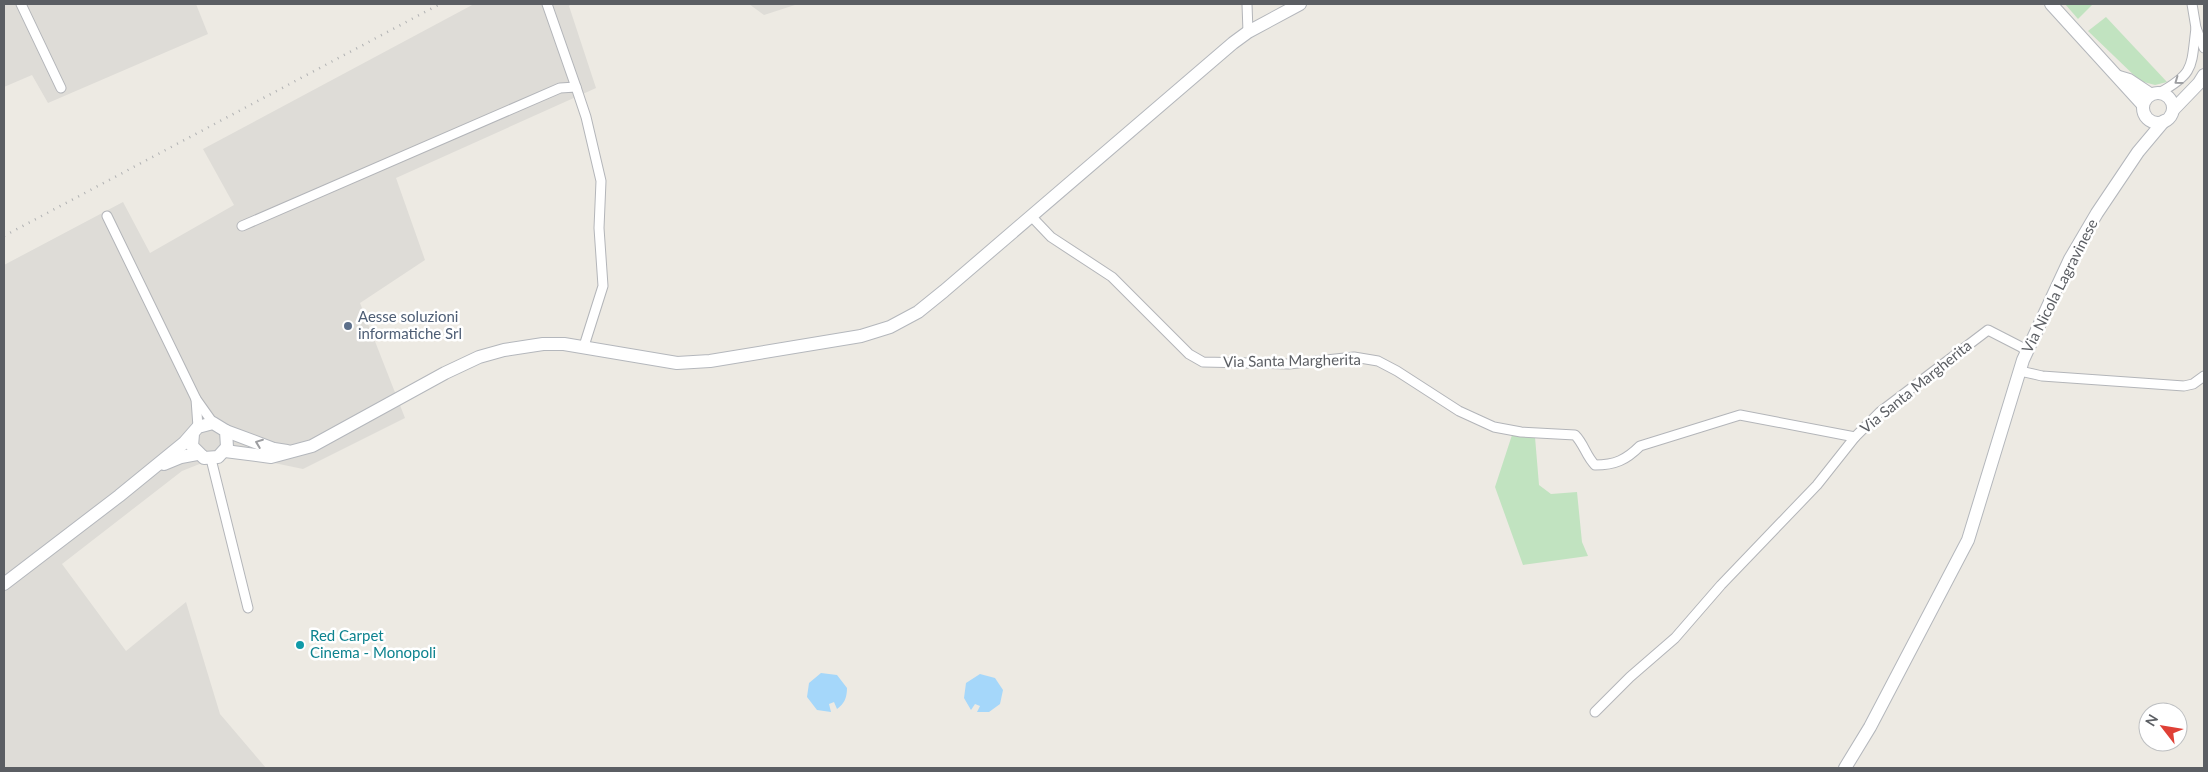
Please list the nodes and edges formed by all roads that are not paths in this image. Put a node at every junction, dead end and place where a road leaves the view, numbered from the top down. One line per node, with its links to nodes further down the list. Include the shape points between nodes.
1 (21, 4): 12 (street)
2 (547, 4): 11 (street)
3 (1247, 4): 8 (street)
4 (1300, 4): 8 (street)
5 (2051, 4): 13 (street, via 2119,77 2129,80)
6 (2192, 4): 7 (street)
7 (2196, 28): 9 (street); 13 (street, one-way to 13, via 2191,64 2185,75)
8 (1248, 32): 19 (street)
9 (2204, 48)
10 (2204, 74): 14 (street, via 2199,83)
11 (576, 87): 20 (street, via 560,88); 21 (street, via 601,181 599,228 603,286)
12 (61, 88)
13 (2151, 97): 14 (street); 15 (street, via 2142,110)
14 (2172, 105): 16 (street, Via Nicola Lagravinese)
15 (2147, 119): 16 (street, via 2158,123); 17 (street, Via Nicola Lagravinese)
16 (2164, 121): 17 (street, Via Nicola Lagravinese)
17 (2138, 152): 22 (street, Via Nicola Lagravinese, via 2070,259)
18 (107, 216): 25 (street)
19 (1031, 216): 21 (street, via 918,312 890,327 861,336 710,361 676,363); 29 (street, Via Santa Margherita, via 1051,237 1112,277 1190,354 1203,362 1289,364 1354,357 1378,361 1459,412 1494,427 1575,435 1586,457 1595,465 1613,465 1628,458 1640,446 1740,415)
20 (242, 226)
21 (584, 346): 31 (street, via 543,344 479,357 312,446)
22 (2027, 350): 23 (street, Via Nicola Lagravinese); 29 (street, Via Santa Margherita, via 1988,330 1880,412)
23 (2020, 372): 24 (street, via 2184,386); 38 (street, Via Nicola Lagravinese, via 1968,540 1884,701)
24 (2204, 376)
25 (196, 399): 26 (street); 27 (street)
26 (213, 423): 27 (street); 28 (street)
27 (196, 431): 32 (street, via 192,446); 34 (street)
28 (226, 431): 30 (street, via 228,443); 31 (street, one-way to 28, via 274,449)
29 (1855, 437): 37 (street, via 1817,486 1721,585 1675,638)
30 (225, 451): 31 (street, via 271,457); 33 (street, via 218,458)
31 (292, 451)
32 (197, 454): 33 (street); 34 (street)
33 (211, 459): 36 (street)
34 (152, 468): 35 (street)
35 (4, 584)
36 (248, 608)
37 (1594, 712)
38 (1845, 768)

